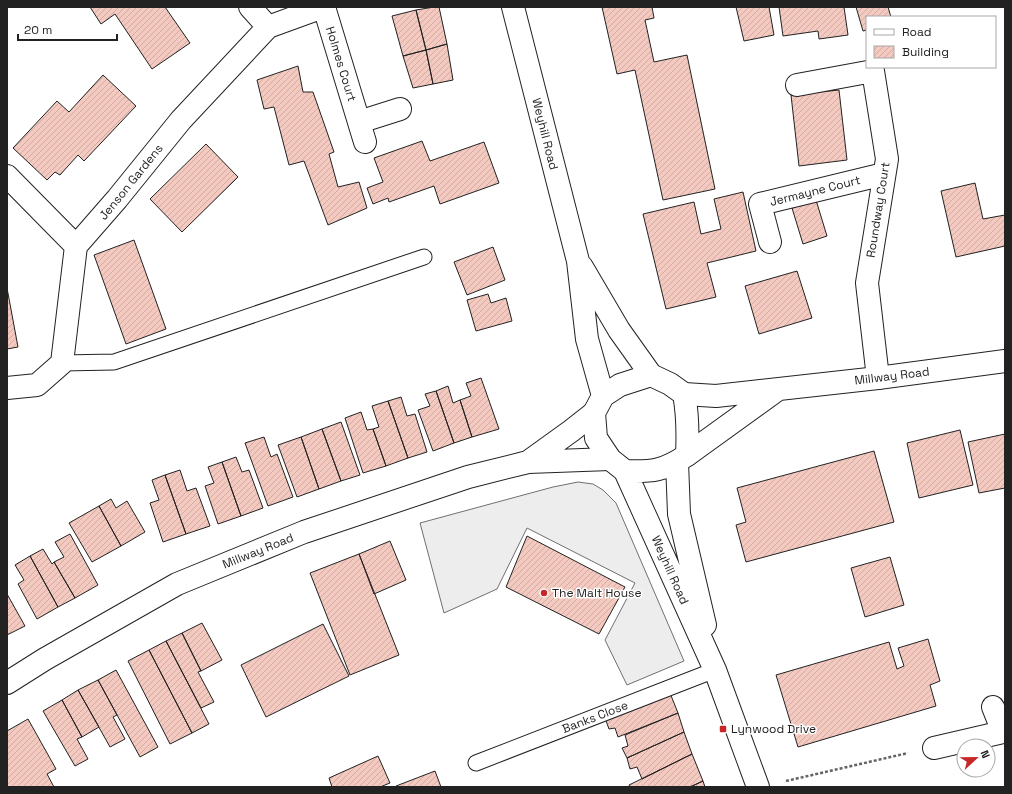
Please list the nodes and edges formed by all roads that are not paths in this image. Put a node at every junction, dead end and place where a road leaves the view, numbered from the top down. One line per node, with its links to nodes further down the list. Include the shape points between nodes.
1 (250, 7): 4 (street)
2 (324, 7): 4 (street, Jenson Gardens); 6 (street, Holmes Court, via 362,132)
3 (513, 7): 12 (street, Weyhill Road)
4 (268, 27): 10 (street, Jenson Gardens, via 181,120 117,200)
5 (798, 85): 7 (street, Roundway Court, via 873,71 887,159)
6 (400, 109)
7 (884, 174): 9 (street, Jermayne Court, via 760,204); 16 (street, Roundway Court, via 867,283)
8 (7, 176): 10 (street)
9 (770, 242)
10 (76, 246): 14 (street)
11 (424, 257): 14 (lane, via 114,362)
12 (578, 261): 15 (street, Weyhill Road, via 619,330); 20 (street, Weyhill Road, via 587,339)
13 (1005, 361): 16 (street, Millway Road)
14 (62, 363): 17 (street, via 37,385)
15 (651, 375): 19 (street, Weyhill Road); 20 (street, via 620,385)
16 (878, 378): 18 (street, Millway Road)
17 (7, 388)
18 (778, 389): 19 (street, Millway Road, via 716,396); 21 (street, Millway Road)
19 (684, 394): 21 (street, Weyhill Road, via 688,418)
20 (599, 404): 22 (street, Millway Road, via 571,431); 23 (street, Weyhill Road, via 596,438)
21 (682, 459): 23 (street, via 649,472); 24 (street, Weyhill Road, via 679,514)
22 (528, 462): 23 (street, Millway Road); 25 (street, Millway Road, via 468,477 304,532 177,584)
23 (618, 465): 24 (street, Weyhill Road)
24 (715, 670): 29 (lane, Banks Close); 30 (street, Weyhill Road)
25 (7, 683)
26 (993, 707): 27 (street)
27 (1004, 732): 28 (street)
28 (934, 748)
29 (476, 764)
30 (758, 787)

